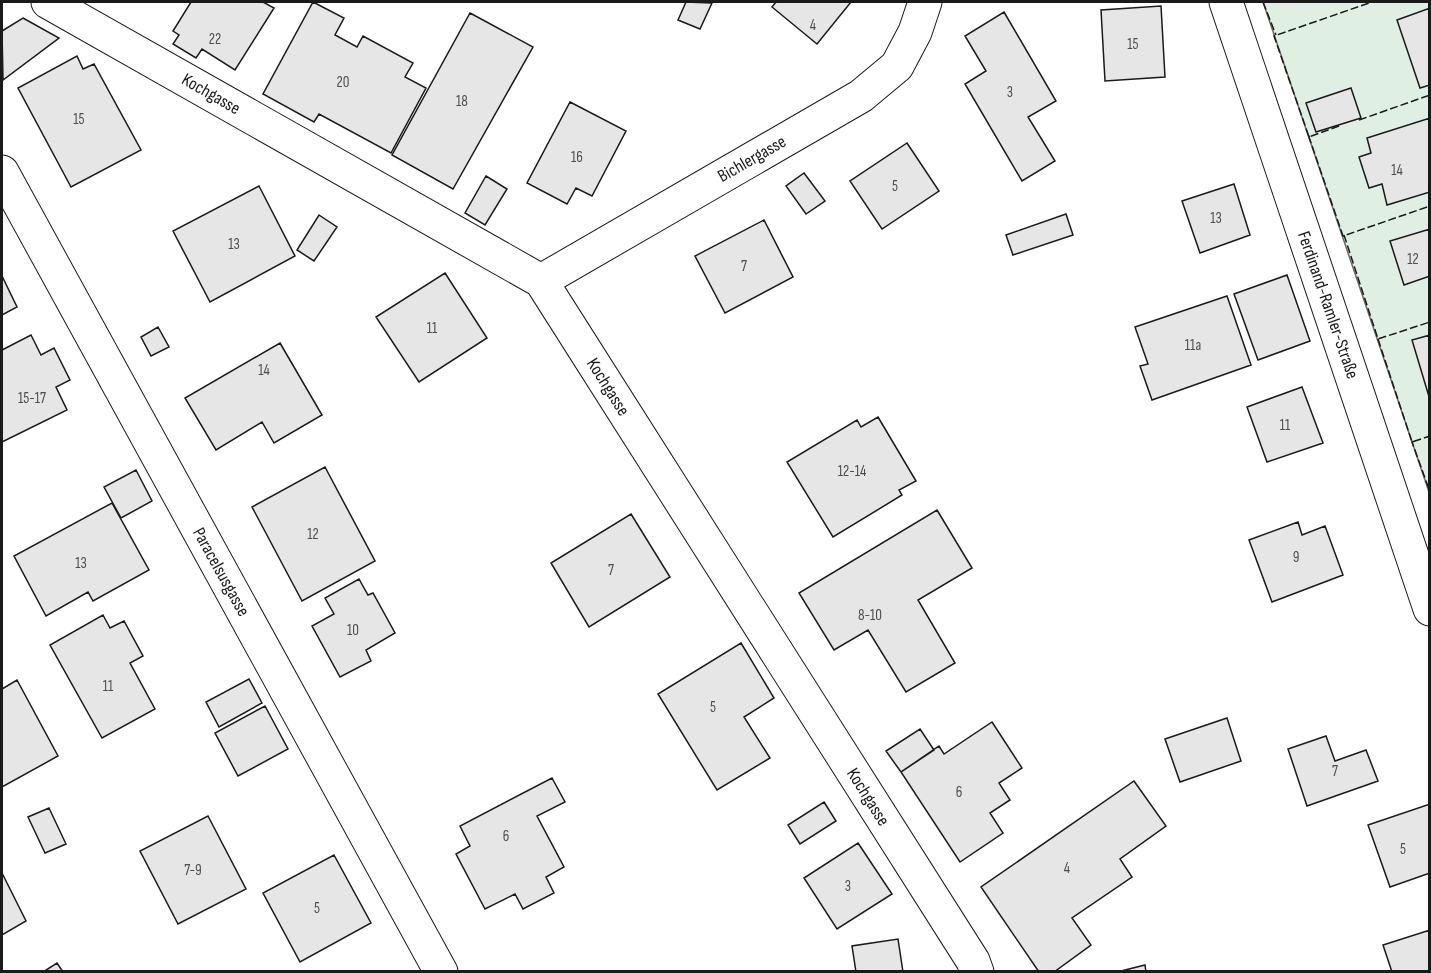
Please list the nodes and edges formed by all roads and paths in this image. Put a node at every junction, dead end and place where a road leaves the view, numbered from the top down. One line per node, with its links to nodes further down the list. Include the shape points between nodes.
1 (48, 2): 5 (street, Kochgasse)
2 (925, 2): 5 (street, Bichlergasse, via 897,66 861,96)
3 (1226, 2): 6 (street, Ferdinand-Ramler-Straße)
4 (2, 172): 7 (street, Paracelsusgasse)
5 (541, 281): 8 (street, Kochgasse)
6 (1430, 609)
7 (441, 972)
8 (977, 972)

